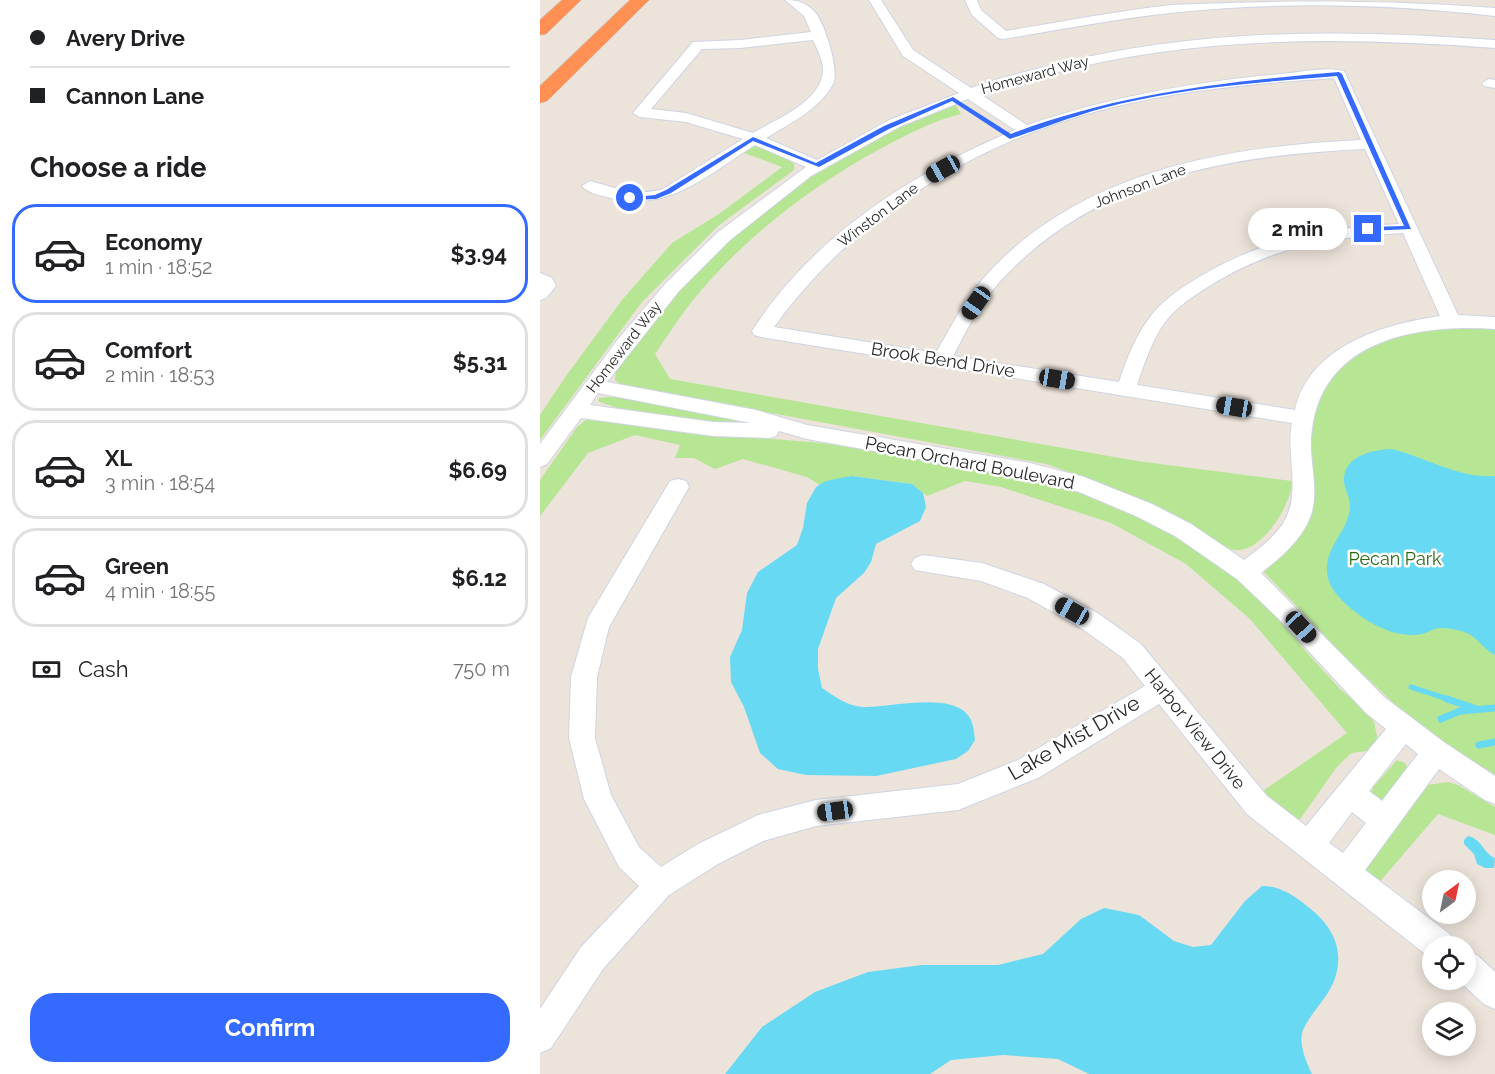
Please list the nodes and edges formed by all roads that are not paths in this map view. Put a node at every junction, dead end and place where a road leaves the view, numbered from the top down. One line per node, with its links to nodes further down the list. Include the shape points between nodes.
1 (572, 0): 16 (highway)
2 (640, 0): 22 (highway)
3 (791, 0): 17 (street, via 810,14)
4 (875, 0): 20 (street)
5 (1340, 1): 6 (street); 7 (street)
6 (1358, 1): 10 (street)
7 (1231, 2): 14 (street)
8 (1112, 3): 14 (street, via 1118,10)
9 (973, 5): 14 (street, via 1003,35)
10 (1416, 5): 11 (street); 15 (street)
11 (1472, 5): 13 (street)
12 (1092, 7): 14 (street)
13 (1492, 8)
14 (1112, 17): 18 (street)
15 (1421, 29): 18 (street, Homeward Way, via 1354,35); 19 (street, Homeward Way)
16 (540, 30)
17 (819, 34): 26 (street, via 830,69 825,88 808,106); 26 (street, via 698,45 640,113 701,120)
18 (1134, 41): 21 (street, Homeward Way)
19 (1495, 45)
20 (908, 54): 21 (street); 23 (street, via 908,63)
21 (968, 93): 23 (street, Homeward Way); 24 (street)
22 (540, 98)
23 (953, 99): 25 (street); 28 (street, Homeward Way, via 886,128)
24 (1026, 131): 25 (street, Winston Lane); 27 (street, Winston Lane, via 1161,93 1339,74)
25 (1010, 137): 35 (street, Winston Lane, via 926,179 859,225 802,278)
26 (753, 138): 28 (street); 29 (street, via 656,197 617,196)
27 (1371, 144): 30 (street); 36 (street, Johnson Lane, via 1289,148 1223,159 1098,200 1020,252 989,284)
28 (817, 166): 37 (street, Homeward Way, via 757,208 698,260)
29 (590, 186)
30 (1408, 228): 33 (street); 38 (street, via 1320,234 1259,252 1214,275 1184,294 1159,318 1135,361)
31 (540, 278): 32 (street, via 547,286)
32 (540, 294)
33 (1451, 321): 34 (street); 40 (street, via 1401,328 1346,352 1324,372 1312,390)
34 (1495, 323)
35 (762, 332): 36 (street, Brook Bend Drive)
36 (941, 360): 38 (street, Brook Bend Drive)
37 (594, 386): 39 (street, Homeward Way); 41 (street, Pecan Orchard Boulevard, via 756,417)
38 (1126, 390): 40 (street, Brook Bend Drive)
39 (576, 410): 41 (street, Pecan Orchard Boulevard, via 713,429); 42 (street, Homeward Way)
40 (1302, 418): 45 (street, via 1304,491 1299,518 1290,533)
41 (807, 432): 45 (street, Pecan Orchard Boulevard, via 1020,469 1084,485 1183,530)
42 (540, 459)
43 (678, 488): 54 (street, via 597,625 584,677 582,738 598,799 629,857)
44 (923, 564): 46 (street, Harbor View Drive, via 982,572 1036,591 1090,621 1132,651)
45 (1245, 572): 47 (street, Pecan Orchard Boulevard, via 1374,705)
46 (1163, 688): 52 (street, Harbor View Drive, via 1257,805); 54 (street, Lake Mist Drive, via 1028,769 958,797 816,813 758,829)
47 (1403, 728): 48 (street, Pecan Orchard Boulevard); 50 (street)
48 (1436, 752): 49 (street, Pecan Orchard Boulevard); 51 (street)
49 (1495, 791)
50 (1350, 794): 51 (street); 52 (street)
51 (1385, 820): 53 (street)
52 (1308, 846): 53 (street, Harbor View Drive)
53 (1345, 874): 55 (street, Harbor View Drive)
54 (659, 885): 58 (street, Lake Mist Drive, via 592,958)
55 (1427, 936)
56 (1476, 975): 57 (street)
57 (1495, 993)
58 (540, 1037)

